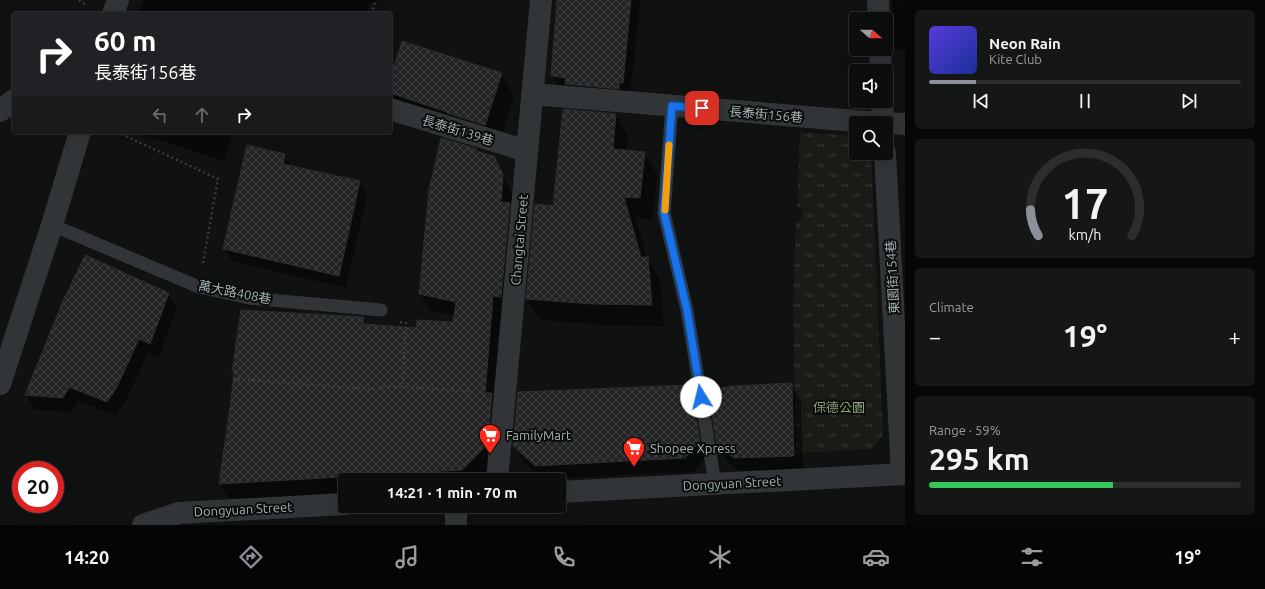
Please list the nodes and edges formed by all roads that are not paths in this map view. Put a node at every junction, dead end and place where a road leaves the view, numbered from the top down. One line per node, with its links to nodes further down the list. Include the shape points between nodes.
1 (118, 0): 4 (street)
2 (541, 0): 6 (street, Changtai Street)
3 (878, 0): 5 (street)
4 (114, 12)
5 (879, 12)
6 (532, 94): 8 (street, 長泰街156巷); 15 (street, Changtai Street)
7 (12, 102): 10 (street)
8 (672, 106): 11 (street, 長泰街156巷); 22 (lane, via 664,213 687,310)
9 (392, 110): 15 (street, 長泰街139巷)
10 (0, 111)
11 (849, 120)
12 (893, 123): 13 (street, 長泰街156巷)
13 (905, 124)
14 (79, 134): 17 (street)
15 (527, 151): 20 (street, Changtai Street)
16 (885, 160): 21 (street, 東園街154巷)
17 (52, 225): 18 (lane, 萬大路408巷, via 199,287 249,298); 19 (street)
18 (381, 310)
19 (0, 384)
20 (497, 473)
21 (904, 474): 22 (street, Dongyuan Street)
22 (715, 484): 23 (street, Dongyuan Street)
23 (566, 492)
24 (338, 504): 26 (street, Dongyuan Street, via 179,513)
25 (456, 513): 27 (street)
26 (143, 525)
27 (456, 525)

